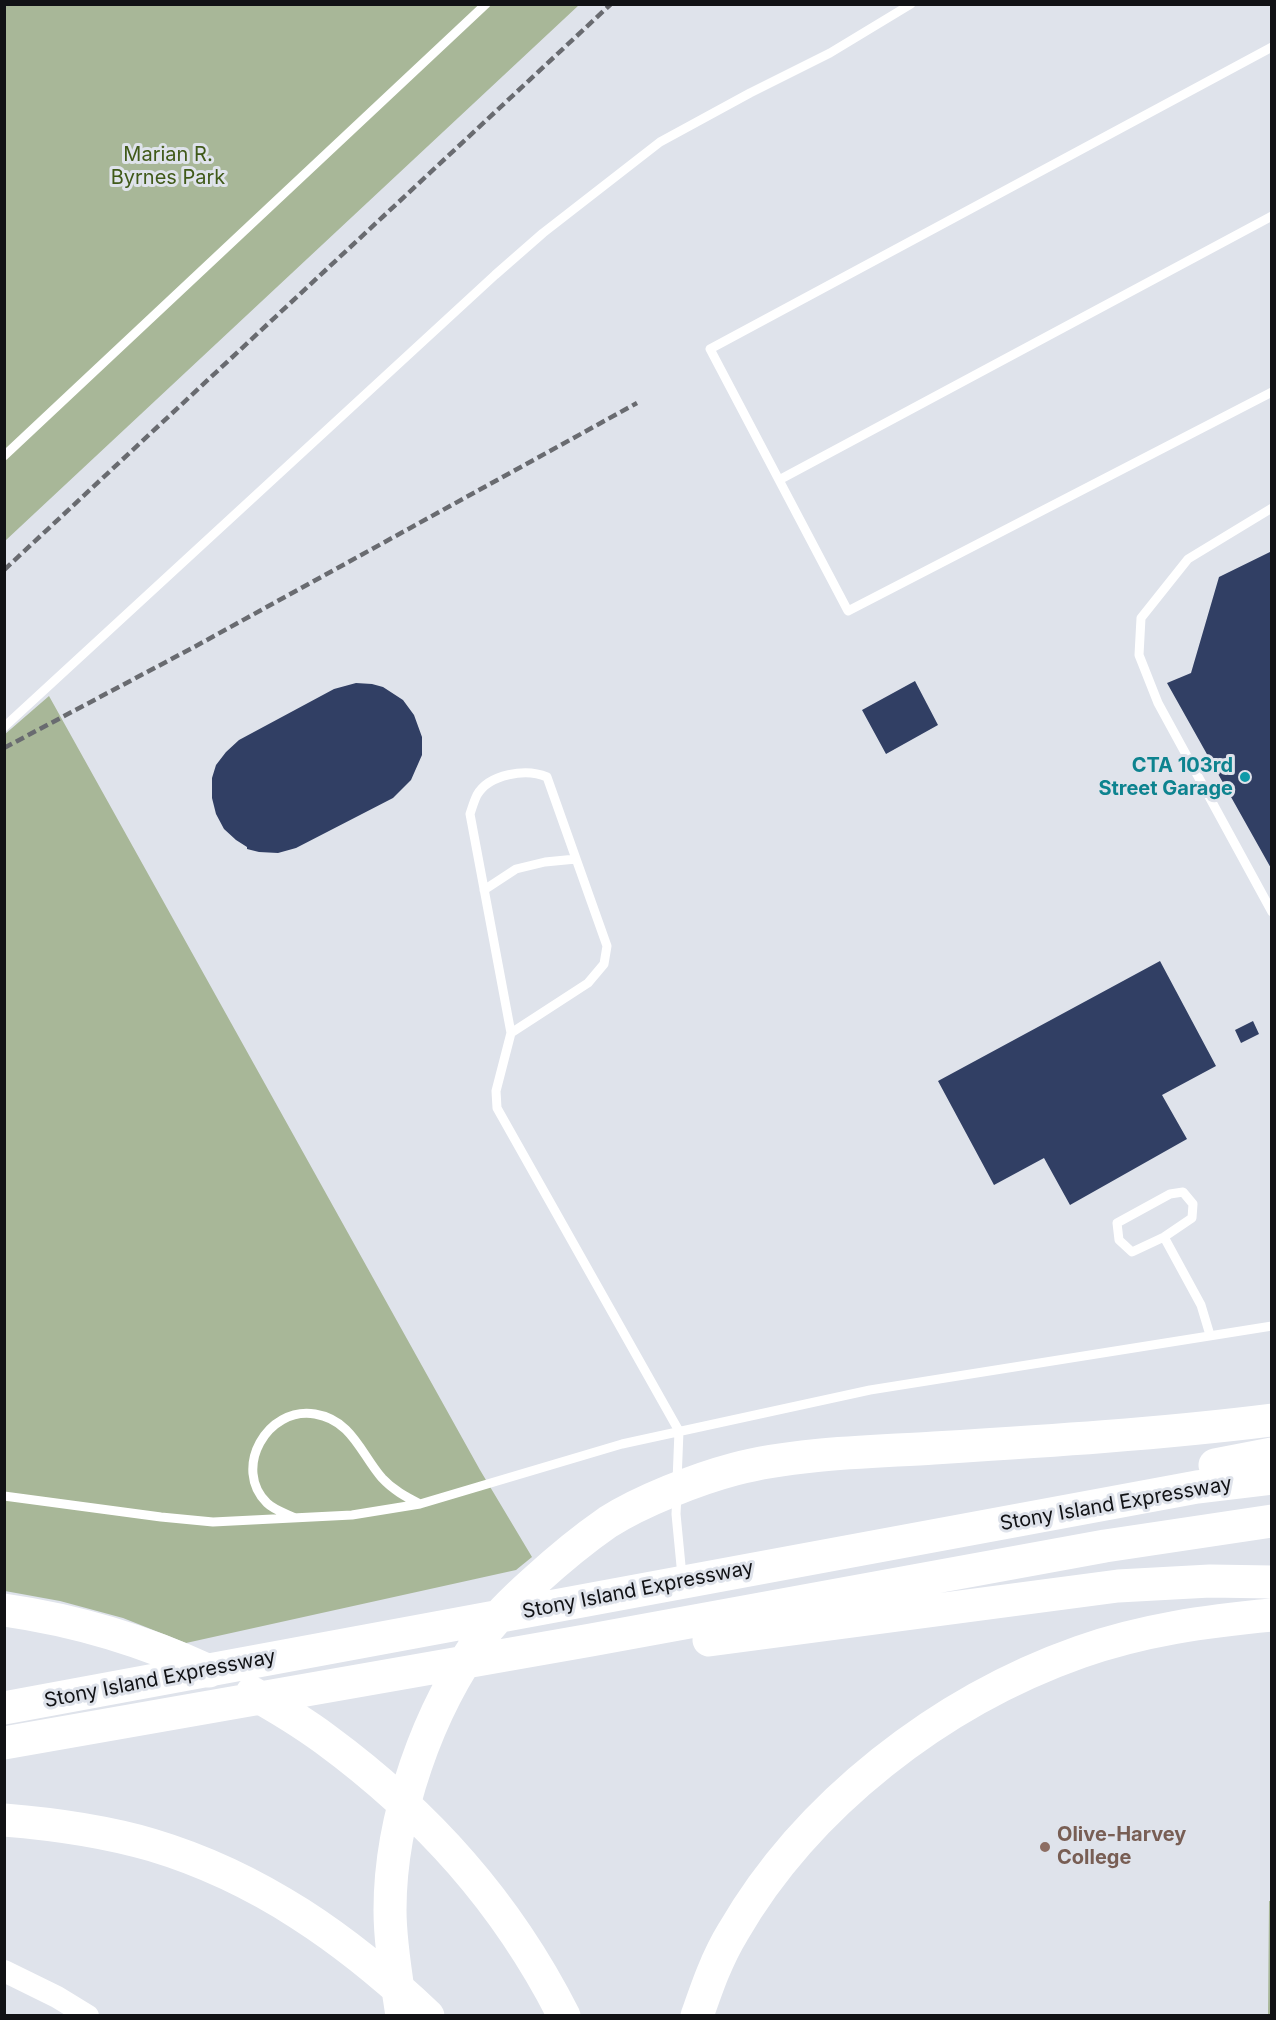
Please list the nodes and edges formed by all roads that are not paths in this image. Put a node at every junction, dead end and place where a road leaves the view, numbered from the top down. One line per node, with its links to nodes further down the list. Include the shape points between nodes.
1 (486, 4): 6 (lane)
2 (910, 4): 9 (lane, via 830,53 660,142 543,233)
3 (1272, 47): 7 (lane, via 710,349)
4 (1272, 216): 7 (lane)
5 (1272, 392): 7 (lane, via 848,611)
6 (4, 456)
7 (779, 480)
8 (1272, 508): 12 (lane, via 1188,559 1141,618 1139,655 1158,703)
9 (4, 727)
10 (576, 860): 11 (lane, via 516,869); 11 (lane, via 547,777 536,772 493,781 478,794 470,813); 13 (lane, via 607,946 604,964 588,983)
11 (484, 890): 13 (lane)
12 (1272, 912)
13 (511, 1033): 18 (lane, via 496,1091 497,1108)
14 (1164, 1237): 14 (lane, via 1132,1252 1119,1240 1117,1223 1170,1194 1183,1192 1193,1204 1192,1218); 16 (lane, via 1201,1305)
15 (1272, 1326): 16 (lane)
16 (1210, 1335): 18 (lane, via 870,1390)
17 (1272, 1420): 36 (highway, via 778,1461 735,1469 650,1501 610,1521 561,1557 483,1635 429,1731 407,1792 395,1850 390,1910)
18 (680, 1431): 22 (lane, via 622,1444); 26 (lane, via 676,1515)
19 (1272, 1454): 25 (highway, via 1005,1506)
20 (1272, 1478): 25 (highway, Stony Island Expressway, via 1197,1487)
21 (4, 1496): 23 (lane, via 213,1522)
22 (420, 1504): 23 (lane, via 352,1515); 23 (lane, via 382,1478 353,1436 335,1420 315,1414 292,1414 271,1427 258,1444 253,1468 256,1486 267,1504)
23 (296, 1518)
24 (1272, 1521): 30 (highway, Stony Island Expressway, via 1105,1546)
25 (926, 1538): 26 (highway, Stony Island Expressway)
26 (683, 1582): 31 (highway, Stony Island Expressway)
27 (1272, 1582): 30 (highway, via 1118,1586 663,1646)
28 (4, 1610): 38 (highway, via 49,1616 190,1662 247,1689 324,1738 422,1820 479,1882 512,1926)
29 (1272, 1615): 39 (highway, via 1173,1628 1081,1652 1036,1669 945,1718 864,1778 789,1852 732,1934)
30 (591, 1640): 32 (highway, Stony Island Expressway)
31 (4, 1708)
32 (4, 1743)
33 (4, 1820): 37 (highway, via 53,1824 152,1845 246,1882 343,1942)
34 (4, 1971): 35 (street)
35 (87, 2016)
36 (402, 2016)
37 (428, 2016)
38 (564, 2016)
39 (697, 2016)

